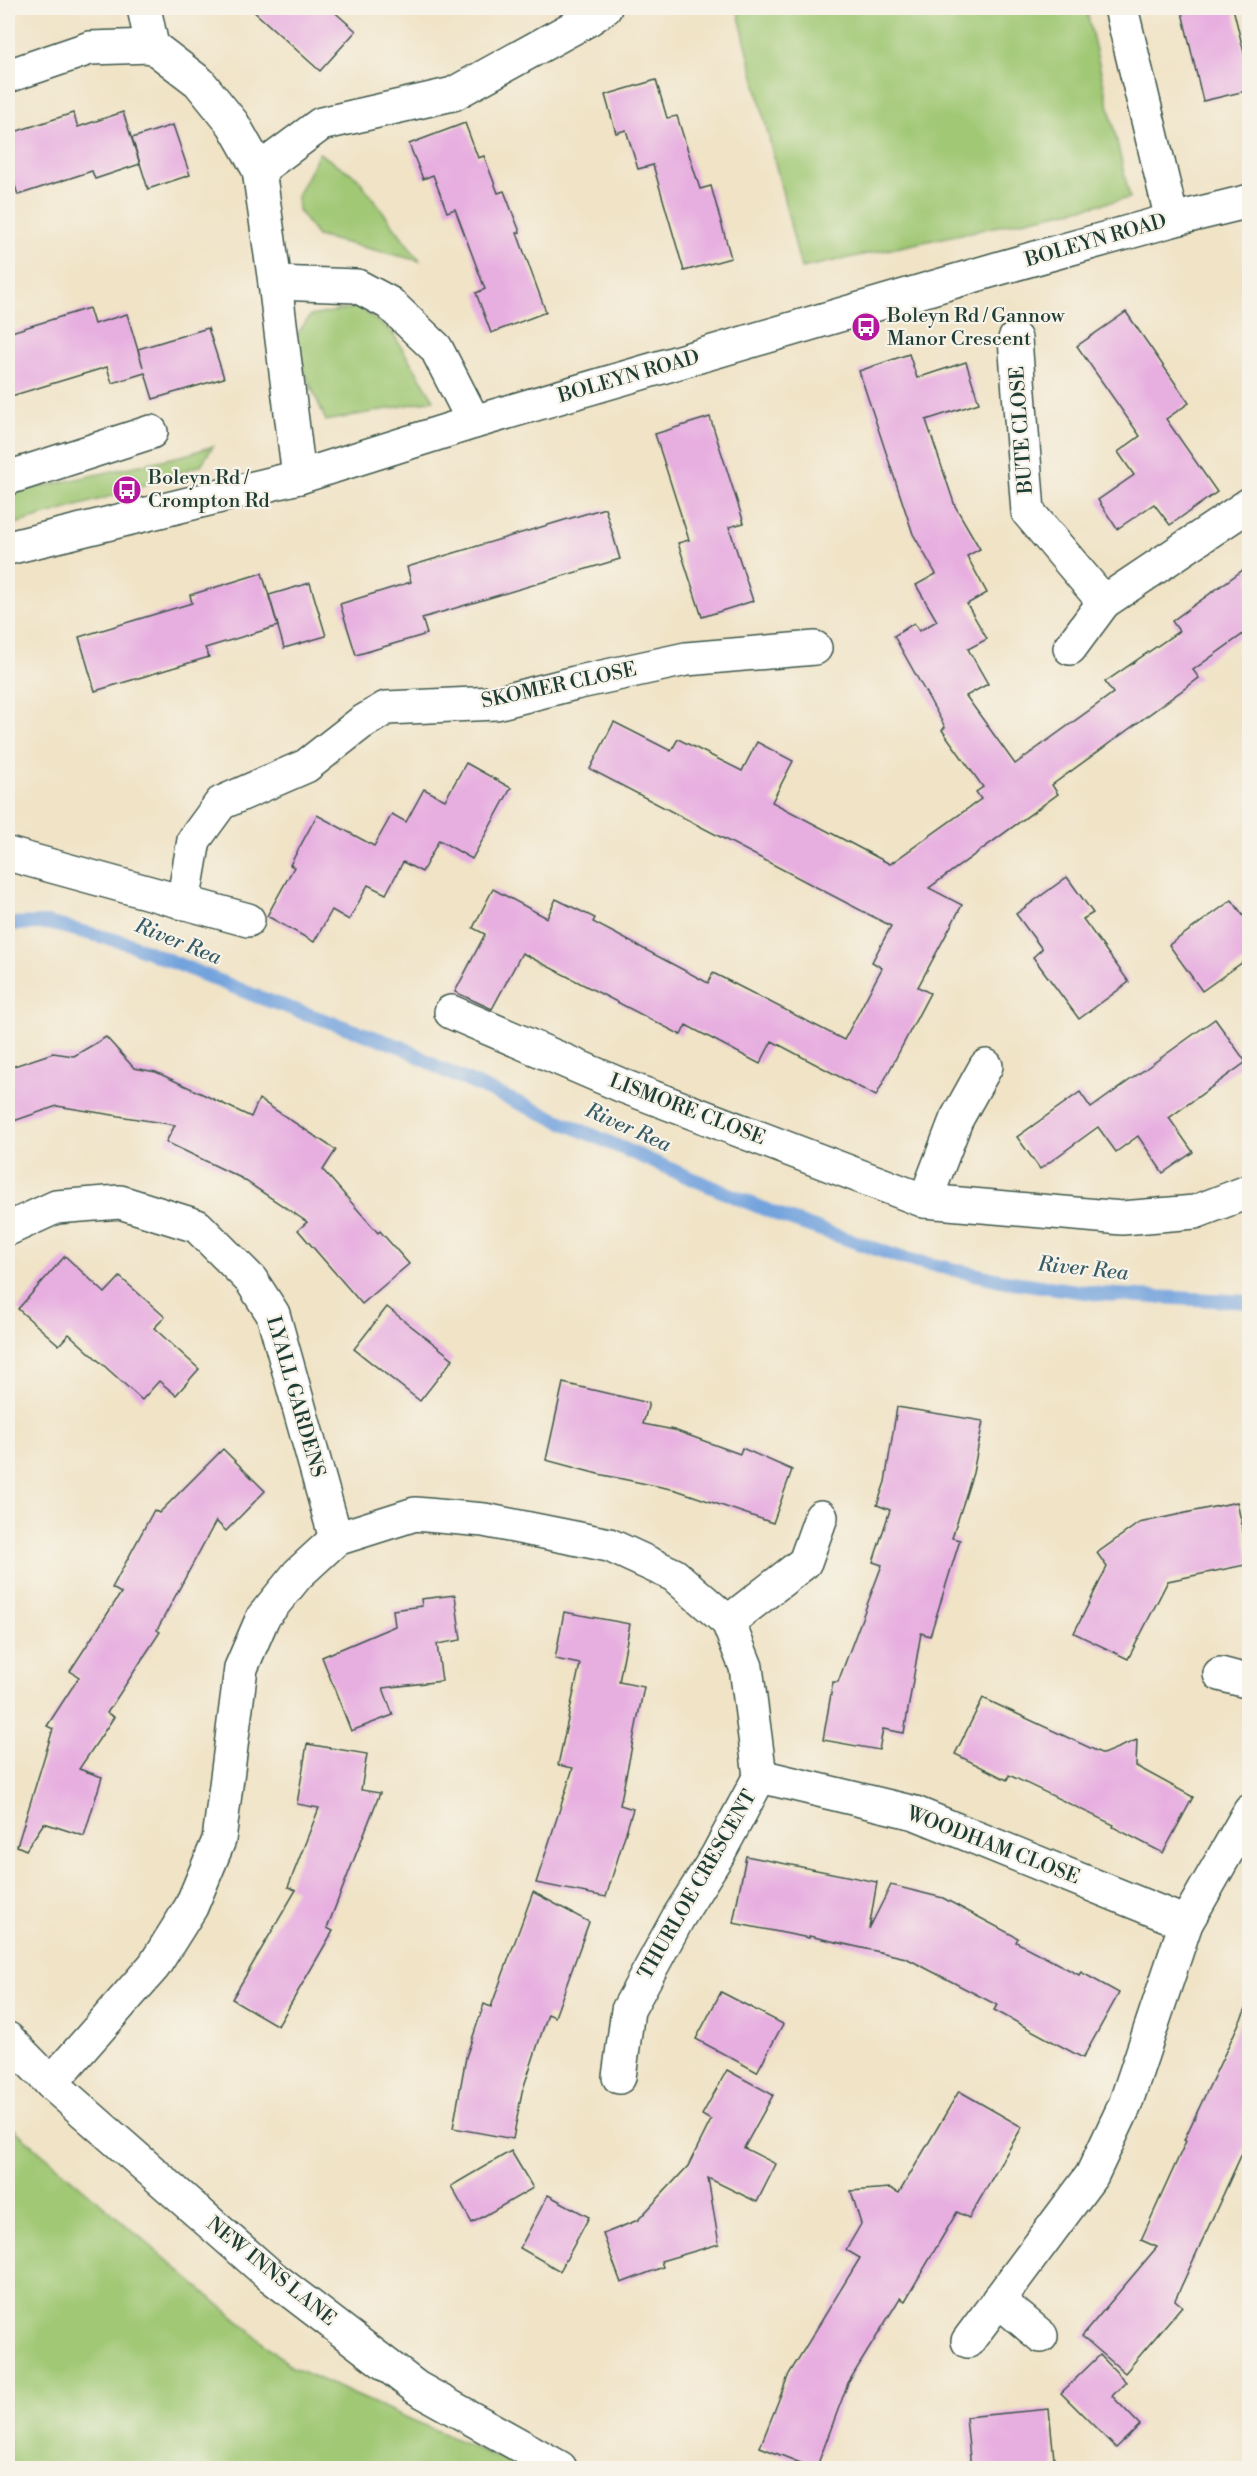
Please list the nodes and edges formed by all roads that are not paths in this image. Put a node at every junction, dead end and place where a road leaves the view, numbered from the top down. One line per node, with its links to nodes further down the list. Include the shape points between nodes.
1 (144, 8): 4 (street)
2 (605, 8): 6 (street, via 453,94 321,124)
3 (1121, 8): 8 (street)
4 (152, 46): 5 (street, via 90,48); 6 (street, via 199,82 233,124)
5 (8, 76)
6 (259, 170): 9 (street)
7 (1250, 201): 8 (street, BOLEYN ROAD)
8 (1172, 220): 11 (street, BOLEYN ROAD)
9 (276, 283): 11 (street, via 357,286 389,303 436,348); 13 (street)
10 (1015, 339): 17 (street, BUTE CLOSE, via 1028,512)
11 (474, 422): 13 (street, BOLEYN ROAD)
12 (151, 432): 14 (street)
13 (299, 477): 16 (street, BOLEYN ROAD)
14 (8, 478)
15 (1250, 504): 17 (street)
16 (8, 549)
17 (1104, 602): 19 (street)
18 (815, 648): 21 (street, SKOMER CLOSE, via 686,659 496,703 386,708 306,766 221,803 194,840)
19 (1071, 648)
20 (8, 854): 21 (street)
21 (183, 903): 22 (street)
22 (248, 920)
23 (451, 1012): 26 (street, LISMORE CLOSE, via 623,1086)
24 (986, 1066): 26 (street, via 956,1120)
25 (1250, 1191): 26 (street, LISMORE CLOSE, via 1195,1212 1122,1218)
26 (925, 1201)
27 (8, 1229): 29 (street, LYALL GARDENS, via 56,1207 120,1202 197,1226 252,1280 273,1314)
28 (821, 1517): 30 (street, via 805,1562)
29 (336, 1539): 30 (street, THURLOE CRESCENT, via 414,1514 484,1520 543,1531 609,1545 674,1575); 36 (street, THURLOE CRESCENT, via 298,1574 263,1617 241,1668 219,1840 191,1907 154,1966)
30 (728, 1622): 31 (street, THURLOE CRESCENT, via 746,1667)
31 (760, 1776): 33 (street, WOODHAM CLOSE, via 915,1813); 35 (street, THURLOE CRESCENT, via 628,2010)
32 (1250, 1811): 33 (street)
33 (1186, 1923): 37 (street, via 1125,2105 1092,2175)
34 (8, 2039): 36 (street, NEW INNS LANE)
35 (619, 2077)
36 (51, 2083): 40 (street, NEW INNS LANE, via 273,2277 417,2388)
37 (998, 2300): 38 (street); 39 (street)
38 (1041, 2336)
39 (968, 2341)
40 (560, 2469)

